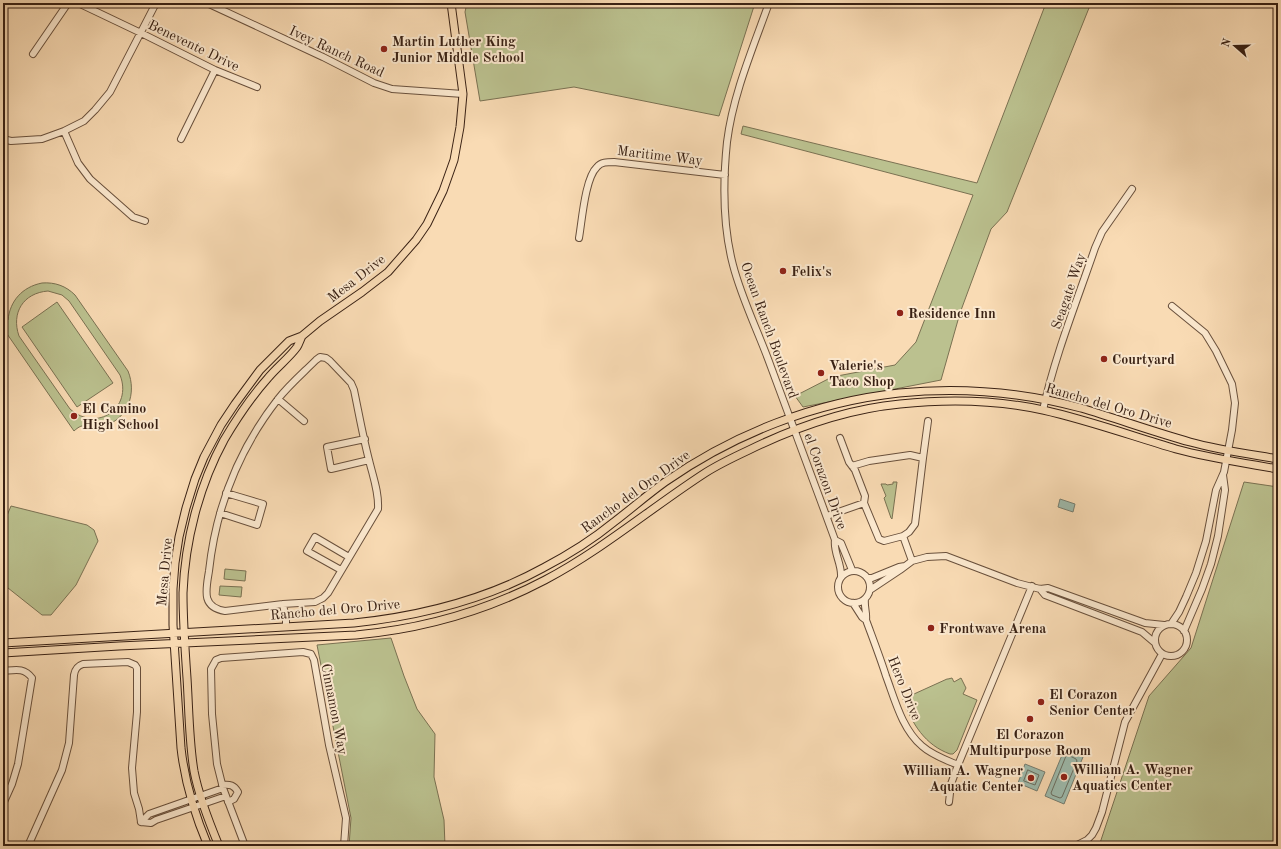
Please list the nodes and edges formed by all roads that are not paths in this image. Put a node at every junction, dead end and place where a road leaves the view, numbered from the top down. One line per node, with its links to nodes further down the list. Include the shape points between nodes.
1 (68, 3): 8 (street)
2 (78, 3): 7 (street, Benevente Drive)
3 (156, 3): 7 (street)
4 (207, 3): 11 (street, Ivey Ranch Road, via 374,83 392,89)
5 (451, 3): 11 (main road, Mesa Drive)
6 (769, 3): 15 (street, Ocean Ranch Boulevard, via 736,99 727,141)
7 (141, 33): 9 (street, Benevente Drive); 12 (street, via 110,92 84,120)
8 (33, 54)
9 (214, 70): 10 (street, Benevente Drive); 14 (street)
10 (257, 87)
11 (463, 94): 20 (main road, Mesa Drive, via 454,160 427,224 388,272)
12 (64, 131): 13 (street, via 42,139); 17 (street, via 78,163 90,179 133,217)
13 (3, 139)
14 (181, 139)
15 (725, 175): 18 (street, Maritime Way, via 605,162 597,166 589,180); 24 (street, Ocean Ranch Boulevard, via 728,245 733,266)
16 (1132, 189): 22 (street, Seagate Way, via 1102,232)
17 (145, 221)
18 (579, 238)
19 (1172, 306): 30 (street, via 1205,333 1232,384 1234,416)
20 (302, 336): 62 (main road, Mesa Drive, via 296,347 252,397 213,461 190,537 183,593); 63 (main road, Mesa Drive, via 290,341 260,370 234,404 204,457 179,537 173,589)
21 (278, 398): 25 (street); 29 (street, via 316,360 320,357 326,358 351,383); 38 (street, via 234,470)
22 (1045, 400): 23 (street, Seagate Way); 24 (main road, Rancho del Oro Drive, via 986,392 916,392 849,401); 30 (main road, Rancho del Oro Drive, via 1187,441)
23 (1043, 410): 27 (main road, Rancho del Oro Drive, via 972,402 910,403 873,408); 34 (main road, Rancho del Oro Drive, via 1176,449)
24 (790, 418): 27 (street, Ocean Ranch Boulevard); 57 (main road, Rancho del Oro Drive, via 752,432 708,455 664,483 589,540 514,583 461,603 410,616)
25 (304, 421)
26 (928, 421): 31 (street)
27 (795, 430): 41 (street, el Corazon Drive); 64 (main road, Rancho del Oro Drive, via 716,466 569,566 504,599 468,613 419,626 362,634)
28 (840, 438): 35 (street)
29 (365, 439): 33 (street); 33 (street, via 326,447 331,468)
30 (1228, 450): 32 (main road, Rancho del Oro Drive); 34 (street)
31 (923, 458): 35 (street, via 910,455); 42 (street, via 915,524)
32 (1278, 459)
33 (369, 460): 44 (street, via 376,484 378,509)
34 (1226, 460): 36 (main road, Rancho del Oro Drive); 37 (street)
35 (852, 466): 39 (street, via 856,470 865,496)
36 (1278, 470)
37 (1223, 475): 58 (street, via 1216,490 1206,541 1196,573); 61 (street, via 1225,490 1211,564)
38 (226, 493): 40 (street); 40 (street, via 264,504 257,525)
39 (864, 503): 41 (street); 42 (street, via 879,539 884,541)
40 (220, 513): 55 (street, via 211,550 206,591 211,606 225,611)
41 (827, 516): 43 (street, el Corazon Drive)
42 (903, 536): 45 (street)
43 (835, 540): 47 (street, el Corazon Drive, via 841,543); 48 (street, el Corazon Drive)
44 (349, 557): 46 (street); 46 (street, via 314,537 307,551)
45 (909, 563): 49 (street); 50 (street, via 927,557 946,556 1017,583); 52 (street)
46 (341, 570): 55 (street, via 323,598 315,602)
47 (852, 570): 48 (street); 49 (street, via 861,572)
48 (841, 577): 54 (street, via 838,586 840,595)
49 (868, 578): 52 (street)
50 (1032, 586): 51 (street); 73 (street)
51 (1040, 589): 59 (street, via 1048,588 1145,623); 67 (street, via 1045,594 1142,632)
52 (870, 590): 53 (street)
53 (865, 600): 54 (street); 56 (street, Hero Drive)
54 (853, 603): 56 (street, Hero Drive)
55 (283, 604): 60 (street)
56 (866, 620): 73 (street, Hero Drive, via 895,702 912,735 922,747)
57 (327, 624): 60 (main road, Rancho del Oro Drive); 64 (main road, via 291,632)
58 (1171, 624): 59 (street); 61 (street)
59 (1164, 626): 67 (street, via 1156,635)
60 (286, 627): 62 (main road, Rancho del Oro Drive); 65 (main road, via 280,633)
61 (1184, 631): 71 (street, via 1187,642 1182,652 1173,656)
62 (184, 632): 63 (main road, Rancho del Oro Drive); 69 (main road, Mesa Drive)
63 (174, 633): 66 (main road, Rancho del Oro Drive); 68 (main road, Mesa Drive)
64 (288, 637): 65 (main road, Rancho del Oro Drive)
65 (261, 639): 69 (main road, Rancho del Oro Drive)
66 (3, 643)
67 (1155, 643): 71 (street)
68 (174, 644): 69 (main road, Rancho del Oro Drive); 70 (main road, Rancho del Oro Drive); 77 (main road, Mesa Drive, via 183,768)
69 (185, 644): 75 (main road, Mesa Drive, via 191,744)
70 (3, 654)
71 (1162, 654): 88 (street, via 1125,722 1096,828 1087,840)
72 (3, 671): 79 (street, via 22,670 32,678 18,764)
73 (958, 765): 78 (street, via 951,784)
74 (223, 787): 75 (street); 76 (street, Cinnamon Way); 76 (street, via 232,785 238,792 234,799); 87 (street, Cinnamon Way, via 212,714 211,669 216,660 296,652 311,654 346,818)
75 (200, 796): 77 (street); 80 (main road, Mesa Drive)
76 (227, 799): 80 (street); 86 (street, Cinnamon Way)
77 (191, 800): 81 (main road, Mesa Drive); 82 (street, via 148,814)
78 (949, 802)
79 (3, 804)
80 (203, 805): 81 (street); 85 (main road, Mesa Drive)
81 (193, 808): 82 (street, via 151,823); 84 (main road, Mesa Drive)
82 (141, 822): 83 (street, via 134,793 132,768 137,712 137,668 128,662 82,664 75,670 69,744 62,770)
83 (28, 846)
84 (208, 846)
85 (219, 846)
86 (245, 846)
87 (344, 846)
88 (1075, 846)

